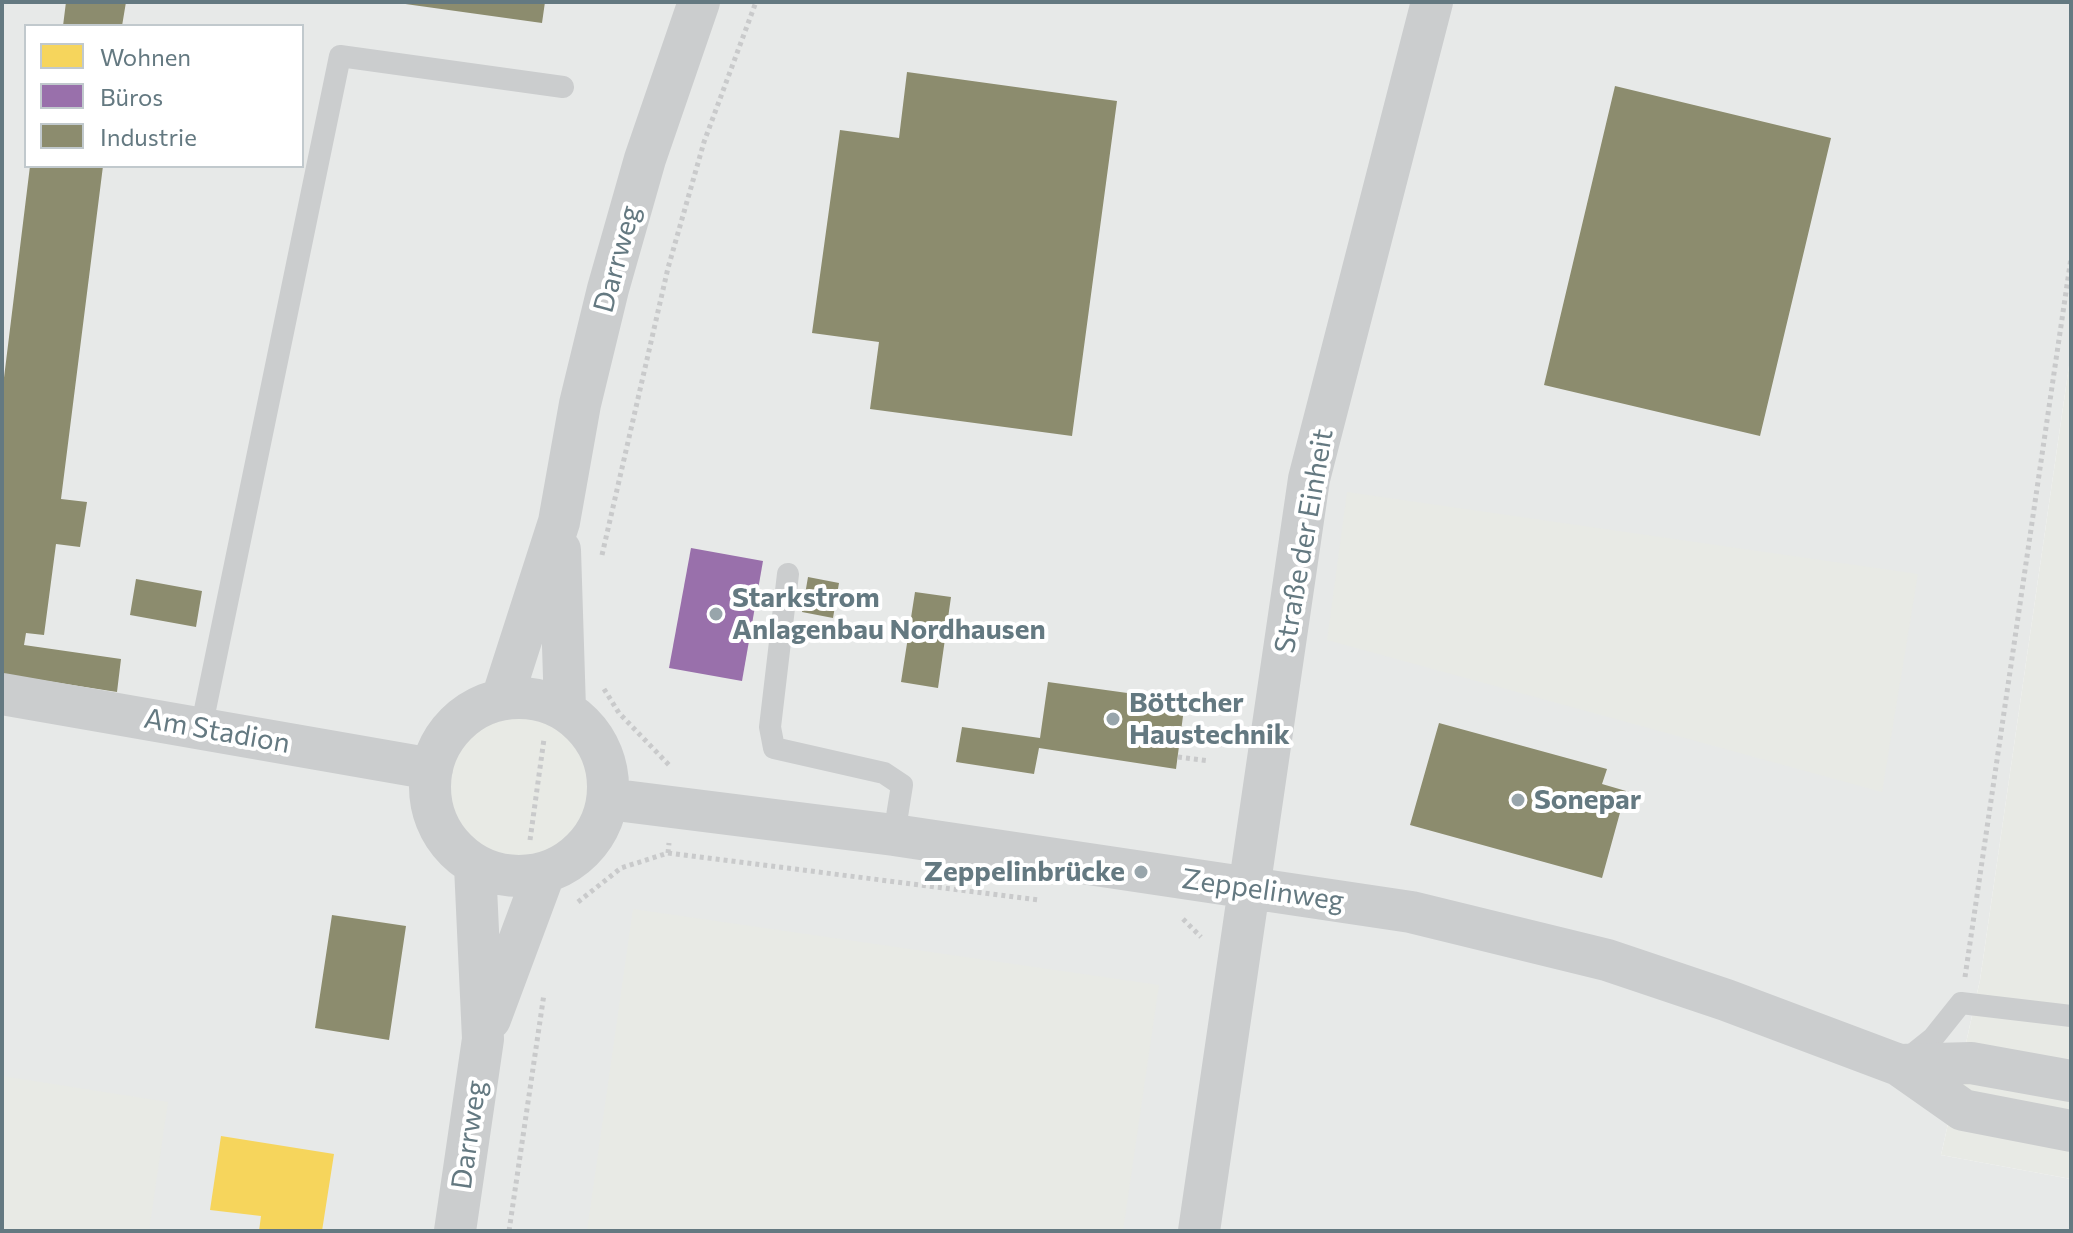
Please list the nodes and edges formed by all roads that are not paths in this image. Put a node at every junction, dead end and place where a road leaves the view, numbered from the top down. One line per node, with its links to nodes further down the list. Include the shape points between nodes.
1 (699, 2): 4 (street, Darrweg, via 645,159 608,289)
2 (1432, 2): 15 (street, Straße der Einheit, via 1309,479)
3 (563, 87): 9 (lane, via 340,56)
4 (559, 522): 7 (street, Darrweg); 8 (street, Darrweg)
5 (788, 574): 12 (lane, via 770,727 774,748 884,773 902,785)
6 (2, 694): 9 (street, Am Stadion)
7 (502, 699): 8 (street, via 523,697); 10 (street, via 457,723 441,744)
8 (557, 705): 11 (street, via 597,743 607,770)
9 (201, 729): 10 (street, Am Stadion)
10 (432, 769): 13 (street, via 430,797 437,824 453,848)
11 (608, 799): 12 (street, Zeppelinweg); 14 (street, via 587,846 568,864)
12 (894, 835): 15 (street, Zeppelinweg)
13 (475, 866): 14 (street, via 497,875); 17 (street, Darrweg)
14 (534, 876): 17 (street, Darrweg)
15 (1249, 889): 18 (street, Zeppelinweg, via 1411,912 1607,960); 22 (street, Straße der Einheit)
16 (2071, 1016): 18 (lane, via 1961,1003 1933,1038)
17 (483, 1039): 21 (street, Darrweg)
18 (1899, 1065): 19 (street, Zeppelinweg, via 1971,1063); 20 (street, Zeppelinweg, via 1963,1110)
19 (2071, 1081)
20 (2071, 1131)
21 (455, 1231)
22 (1199, 1231)

